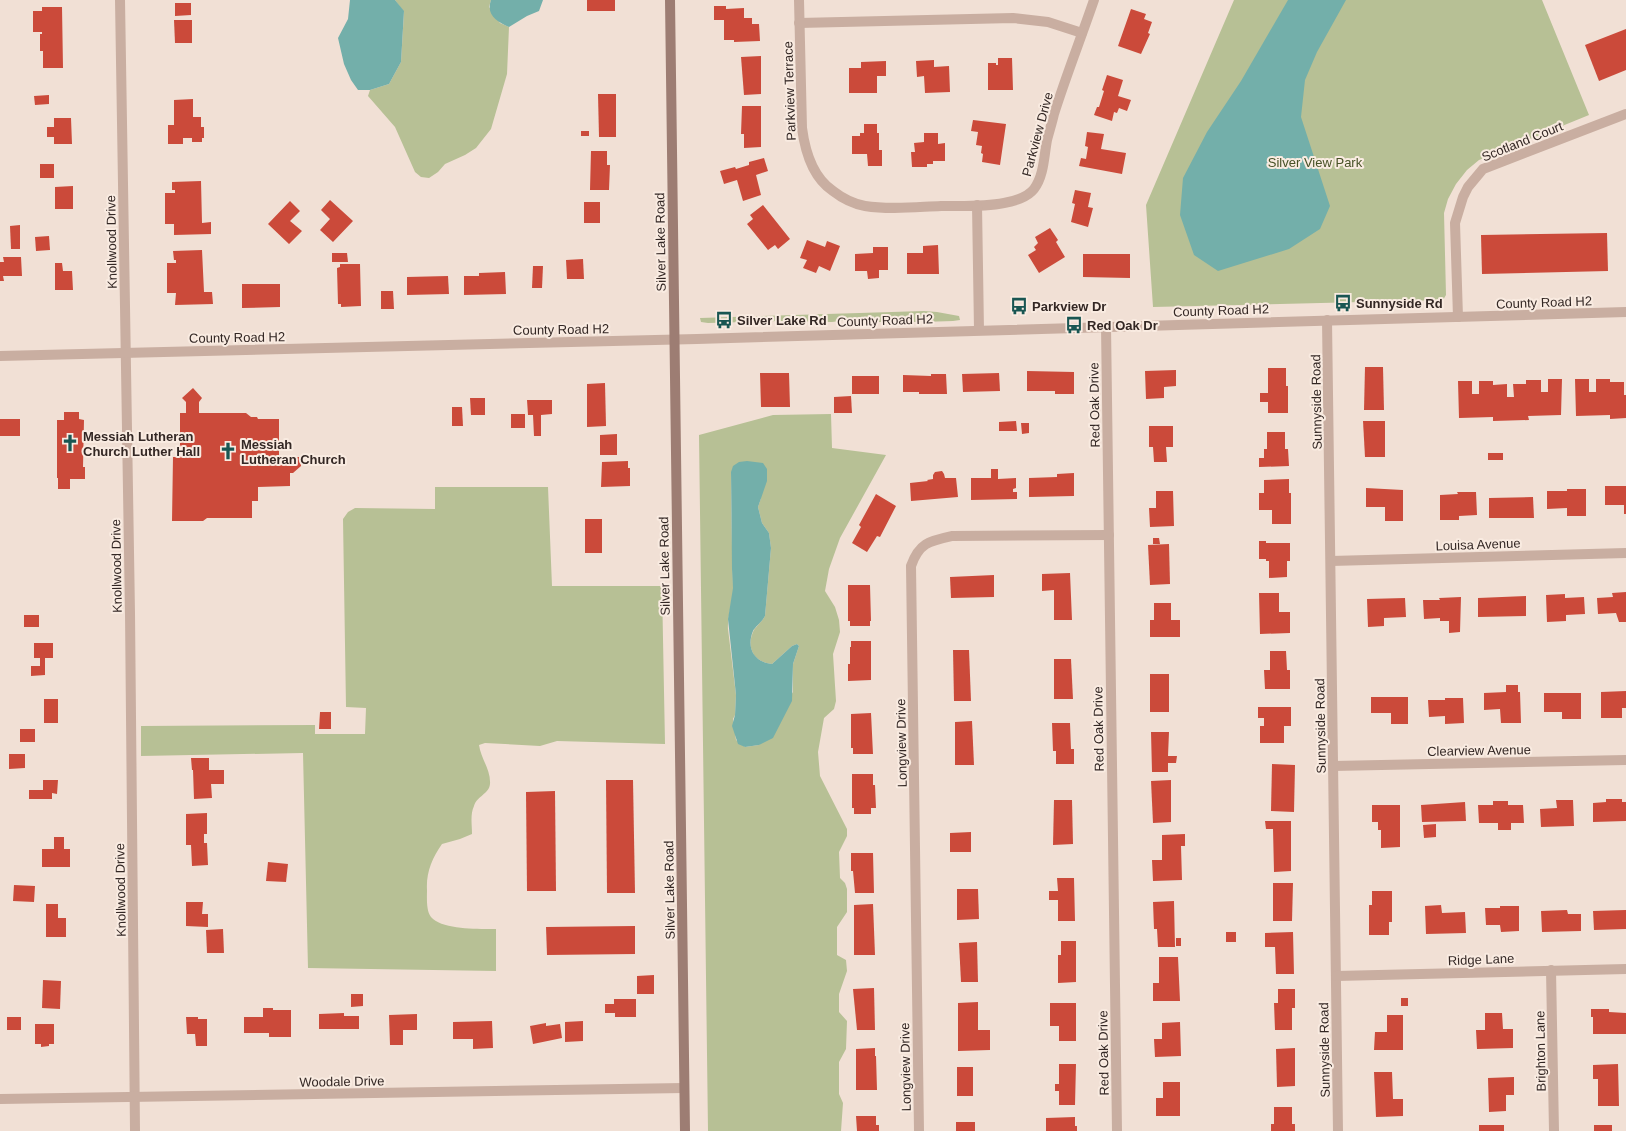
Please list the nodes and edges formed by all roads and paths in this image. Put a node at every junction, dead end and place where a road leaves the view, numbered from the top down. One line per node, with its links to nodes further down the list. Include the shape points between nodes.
1 (120, 0): 15 (street, Knollwood Drive)
2 (670, 0): 14 (main road, Silver Lake Road)
3 (799, 0): 5 (street, Parkview Terrace)
4 (1094, 0): 6 (street, Parkview Drive)
5 (799, 23): 6 (street, via 1013,18 1048,22); 8 (street, Parkview Terrace, via 804,148 818,176 832,190 864,206)
6 (1082, 33): 8 (street, Parkview Drive, via 1054,113 1038,183 1024,197 1004,203)
7 (1626, 114): 10 (street, Scotland Court, via 1483,168 1463,196 1455,223)
8 (977, 206): 13 (street)
9 (1626, 312): 10 (street, County Road H2)
10 (1458, 317): 11 (street, County Road H2)
11 (1328, 320): 12 (street, County Road H2); 19 (street, Sunnyside Road)
12 (1106, 326): 13 (street, County Road H2); 17 (street, Red Oak Drive)
13 (980, 330): 14 (street, County Road H2)
14 (674, 339): 15 (street, County Road H2); 25 (main road, Silver Lake Road)
15 (126, 353): 16 (street, County Road H2); 26 (street, Knollwood Drive)
16 (0, 356)
17 (1109, 535): 30 (street, Longview Drive, via 952,536 929,541 914,556 911,566); 31 (street, Red Oak Drive)
18 (1626, 553): 19 (street, Louisa Avenue)
19 (1331, 561): 21 (street, Sunnyside Road)
20 (1626, 760): 21 (street, Clearview Avenue)
21 (1334, 766): 24 (street, Sunnyside Road)
22 (1626, 969): 23 (street, Ridge Lane)
23 (1551, 970): 24 (street, Ridge Lane); 33 (street, Brighton Lane)
24 (1336, 976): 32 (street, Sunnyside Road)
25 (684, 1088): 26 (street, Woodale Drive); 29 (main road, Silver Lake Road)
26 (135, 1097): 27 (street, Woodale Drive); 28 (street, Knollwood Drive)
27 (0, 1099)
28 (135, 1131)
29 (685, 1131)
30 (919, 1131)
31 (1117, 1131)
32 (1338, 1131)
33 (1554, 1131)

